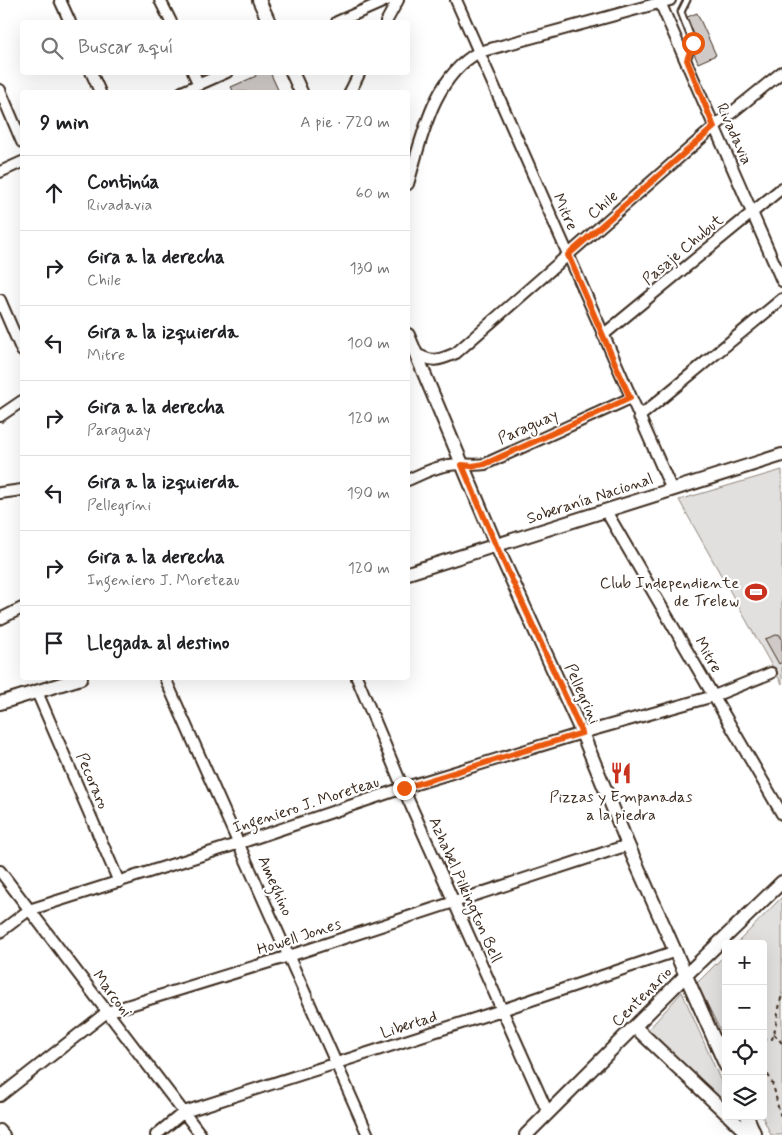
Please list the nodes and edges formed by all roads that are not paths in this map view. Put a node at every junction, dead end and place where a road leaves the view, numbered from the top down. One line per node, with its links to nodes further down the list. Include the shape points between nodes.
1 (60, 0): 11 (street)
2 (160, 0): 12 (street)
3 (259, 0): 13 (street)
4 (358, 0): 10 (street)
5 (387, 0): 10 (street)
6 (398, 0): 15 (street)
7 (456, 0): 16 (street, Mitre)
8 (687, 0): 17 (lane, via 681,12 693,43)
9 (663, 1): 16 (street); 17 (street, Rivadavia)
10 (362, 11): 14 (street)
11 (69, 20)
12 (169, 20)
13 (268, 20)
14 (342, 20)
15 (387, 20)
16 (479, 52): 34 (street, via 456,69 442,89 427,122); 37 (street, Mitre)
17 (687, 60): 30 (street, Rivadavia)
18 (782, 72): 30 (street, Chile)
19 (92, 75): 26 (street)
20 (194, 75): 24 (street)
21 (221, 75): 24 (street)
22 (293, 75): 28 (street)
23 (358, 75): 29 (street)
24 (199, 86): 27 (street)
25 (0, 90): 31 (street)
26 (99, 90)
27 (188, 90)
28 (300, 90)
29 (351, 90)
30 (714, 127): 36 (street, Rivadavia); 37 (street, Chile)
31 (20, 137)
32 (20, 163): 33 (street)
33 (0, 172)
34 (410, 177)
35 (782, 188): 36 (street, Pasaje Chubut)
36 (753, 212): 38 (street, Rivadavia); 41 (street, Pasaje Chubut)
37 (568, 255): 41 (street, Mitre); 44 (street, Chile, via 456,353 433,361)
38 (782, 281)
39 (782, 299): 48 (street)
40 (0, 300): 43 (street)
41 (603, 335): 45 (street, Mitre)
42 (410, 341): 44 (street, Pellegrini)
43 (20, 346)
44 (415, 353): 50 (street, Pellegrini)
45 (630, 398): 48 (street, Mitre); 50 (street, Paraguay, via 485,464)
46 (20, 402): 47 (street)
47 (0, 416)
48 (639, 417): 53 (street, Mitre)
49 (782, 455): 53 (street, Soberanía Nacional)
50 (462, 465): 51 (street, Paraguay, via 436,468); 56 (street, Pellegrini)
51 (410, 479)
52 (20, 490): 54 (street)
53 (672, 490): 55 (street, Soberanía Nacional)
54 (0, 493)
55 (606, 511): 56 (street, Soberanía Nacional); 65 (street, Mitre)
56 (496, 545): 57 (street, Soberanía Nacional); 67 (street, Pellegrini)
57 (410, 573)
58 (20, 609): 59 (street)
59 (0, 619)
60 (771, 673): 65 (street, Ingeniero J. Moreteau)
61 (75, 680): 64 (street)
62 (166, 680): 70 (street, Ameghino)
63 (357, 680): 68 (street, Azhabel Pilkington Bell)
64 (37, 692): 66 (street); 73 (street, Pecoraro)
65 (714, 696): 67 (street, Ingeniero J. Moreteau); 69 (street, Mitre)
66 (0, 704)
67 (582, 733): 68 (street, Ingeniero J. Moreteau); 71 (street, Pellegrini)
68 (404, 788): 70 (street, Ingeniero J. Moreteau); 75 (street, Azhabel Pilkington Bell)
69 (782, 814)
70 (240, 843): 73 (street, Ingeniero J. Moreteau); 79 (street, Ameghino)
71 (628, 845): 75 (street, Howell Jones); 78 (street, Pellegrini)
72 (0, 871): 76 (street, Marconi)
73 (118, 882): 76 (street, Ingeniero J. Moreteau)
74 (782, 882): 80 (street, Centenario)
75 (454, 902): 79 (street, Howell Jones); 81 (street, Azhabel Pilkington Bell)
76 (29, 910): 77 (street, Ingeniero J. Moreteau); 82 (street, Marconi)
77 (0, 932)
78 (676, 951): 80 (street, Pellegrini); 81 (street, Libertad)
79 (289, 956): 82 (street, Howell Jones); 85 (street, Ameghino)
80 (687, 974): 83 (street, Centenario); 84 (street, Pellegrini)
81 (502, 1010): 85 (street, Libertad); 89 (street, Azhabel Pilkington Bell)
82 (107, 1012): 86 (street, Howell Jones); 88 (street, Marconi)
83 (635, 1026): 87 (street); 89 (street, Centenario)
84 (722, 1057)
85 (336, 1064): 88 (street, Libertad); 97 (street, Ameghino)
86 (0, 1096)
87 (722, 1109)
88 (184, 1112): 95 (street, Libertad); 96 (street, Marconi)
89 (548, 1113): 93 (street, Centenario)
90 (733, 1120): 98 (street)
91 (750, 1120): 99 (street)
92 (0, 1130): 94 (street)
93 (528, 1134)
94 (4, 1135)
95 (156, 1135)
96 (201, 1135)
97 (368, 1135)
98 (748, 1135)
99 (756, 1135)

